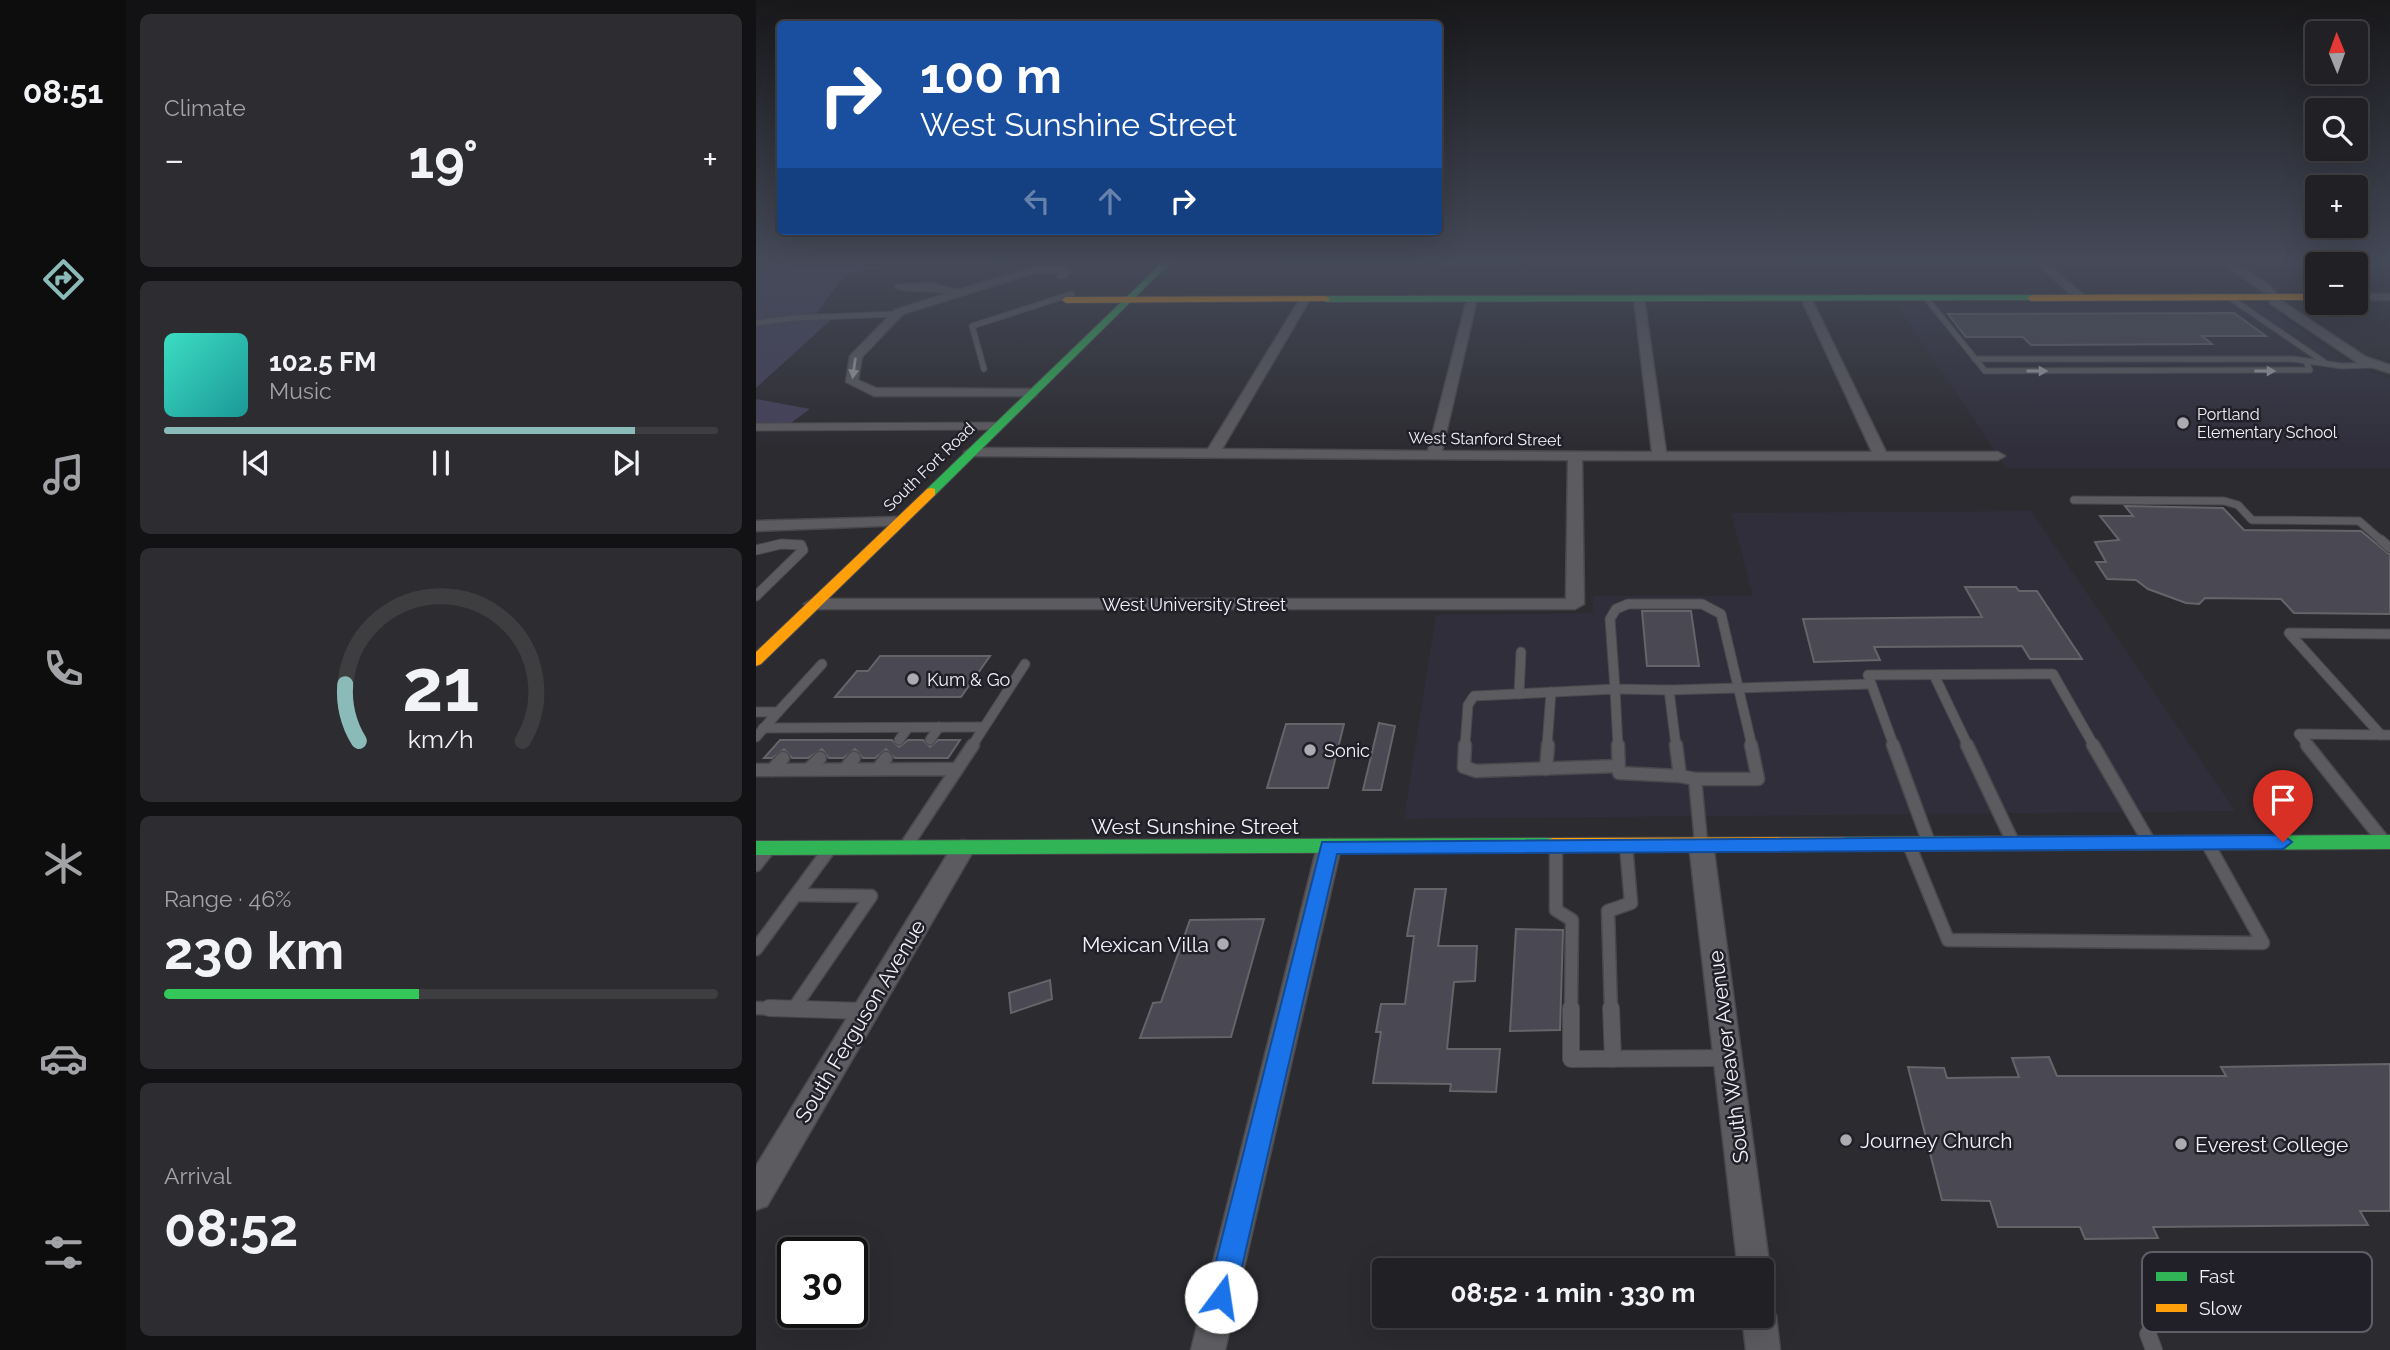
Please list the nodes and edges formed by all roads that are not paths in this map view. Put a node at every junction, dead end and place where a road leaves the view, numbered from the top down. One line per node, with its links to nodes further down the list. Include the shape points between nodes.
1 (887, 324): 16 (street, one-way to 16, via 856,356 852,382 874,392)
2 (979, 324): 15 (lane, via 972,326)
3 (1102, 324): 16 (street, South Fort Road)
4 (1291, 324): 20 (street)
5 (1466, 324): 22 (street)
6 (1642, 324): 23 (street)
7 (1818, 324): 24 (street)
8 (1947, 324): 11 (lane)
9 (2269, 324): 13 (lane)
10 (2309, 324): 14 (street)
11 (1975, 359): 12 (lane); 12 (lane, one-way to 12, via 1985,371 2310,370)
12 (2305, 362): 13 (lane)
13 (2325, 362): 14 (lane)
14 (2380, 367)
15 (984, 369)
16 (1031, 393): 17 (street, South Fort Road)
17 (996, 426): 18 (lane); 19 (street, South Fort Road)
18 (756, 427)
19 (971, 452): 20 (street, West Stanford Street); 27 (street, South Fort Road)
20 (1213, 453): 22 (street, West Stanford Street)
21 (1998, 456): 24 (street, West Stanford Street)
22 (1433, 457): 25 (street, West Stanford Street)
23 (1660, 457): 24 (street, West Stanford Street); 25 (street, West Stanford Street)
24 (1881, 457)
25 (1575, 458): 32 (street, West University Street, via 1575,604)
26 (2074, 500): 29 (lane, via 2224,501 2238,505 2252,520 2359,521)
27 (898, 522): 28 (street); 32 (street, South Fort Road)
28 (756, 526)
29 (2390, 548)
30 (756, 550): 31 (lane, via 793,544 803,550)
31 (756, 596)
32 (813, 604): 34 (street, South Fort Road)
33 (2390, 634): 55 (lane, via 2289,633)
34 (762, 648): 36 (street, South Fort Road)
35 (1521, 652): 45 (lane)
36 (756, 661)
37 (822, 664): 47 (lane)
38 (1025, 664): 50 (lane)
39 (1934, 675): 40 (lane, via 1868,675); 80 (lane); 81 (lane, via 2053,674)
40 (1871, 684): 41 (lane); 79 (lane)
41 (1741, 688): 42 (lane, via 1721,614 1702,604 1628,604 1610,620); 43 (lane); 76 (lane, via 1758,779)
42 (1615, 689): 43 (lane); 44 (lane); 66 (lane)
43 (1669, 690): 75 (lane)
44 (1551, 692): 45 (lane); 72 (lane)
45 (1519, 694): 72 (lane, via 1474,696 1468,705 1464,766 1476,772)
46 (756, 712): 47 (lane)
47 (778, 712): 54 (lane)
48 (908, 727): 49 (lane); 53 (lane); 59 (lane)
49 (939, 727): 50 (lane); 60 (lane)
50 (984, 727): 71 (lane)
51 (809, 728): 52 (lane); 54 (lane); 56 (lane)
52 (845, 728): 53 (lane); 57 (lane)
53 (877, 728): 58 (lane)
54 (760, 732)
55 (2386, 735): 78 (lane, via 2299,734)
56 (799, 740)
57 (835, 740)
58 (868, 740)
59 (899, 740)
60 (930, 740)
61 (783, 758): 74 (lane)
62 (820, 758): 67 (lane)
63 (854, 758): 68 (lane)
64 (886, 758): 69 (lane)
65 (917, 758): 70 (lane)
66 (1618, 766): 72 (lane); 75 (lane, via 1619,773)
67 (809, 769): 68 (lane); 74 (lane)
68 (845, 769): 69 (lane)
69 (878, 769): 70 (lane)
70 (909, 769): 71 (lane)
71 (957, 769): 89 (lane)
72 (1546, 769)
73 (756, 770): 74 (lane)
74 (772, 770)
75 (1680, 776): 76 (lane)
76 (1695, 779): 82 (lane)
77 (2207, 842): 78 (street, West Sunshine Street); 81 (street, West Sunshine Street); 83 (lane, via 2263,943 1948,940)
78 (2387, 842)
79 (1929, 843): 80 (street, West Sunshine Street); 83 (street, West Sunshine Street)
80 (2014, 843): 81 (street, West Sunshine Street)
81 (2150, 843)
82 (1701, 844): 83 (street, West Sunshine Street); 84 (street, West Sunshine Street); 97 (street, South Weaver Avenue)
83 (1908, 844)
84 (1626, 845): 85 (street, West Sunshine Street); 98 (lane, via 1631,902 1608,911)
85 (1556, 846): 86 (street, West Sunshine Street); 98 (lane, via 1556,910 1572,920 1571,1059)
86 (1329, 847): 90 (street, West Sunshine Street); 102 (street)
87 (763, 848): 88 (street, West Sunshine Street); 91 (lane)
88 (830, 848): 89 (street, West Sunshine Street); 92 (lane)
89 (905, 848): 90 (street, West Sunshine Street)
90 (964, 848): 96 (street, South Ferguson Avenue)
91 (756, 865)
92 (796, 895): 93 (lane); 95 (lane, via 871,895)
93 (756, 949)
94 (756, 1008): 95 (lane)
95 (793, 1008): 96 (lane)
96 (867, 1011): 99 (street, South Ferguson Avenue)
97 (1728, 1058): 98 (lane); 100 (street, South Weaver Avenue)
98 (1613, 1059)
99 (756, 1195)
100 (1753, 1258)
101 (1760, 1328): 103 (street)
102 (1208, 1350)
103 (1763, 1350)

